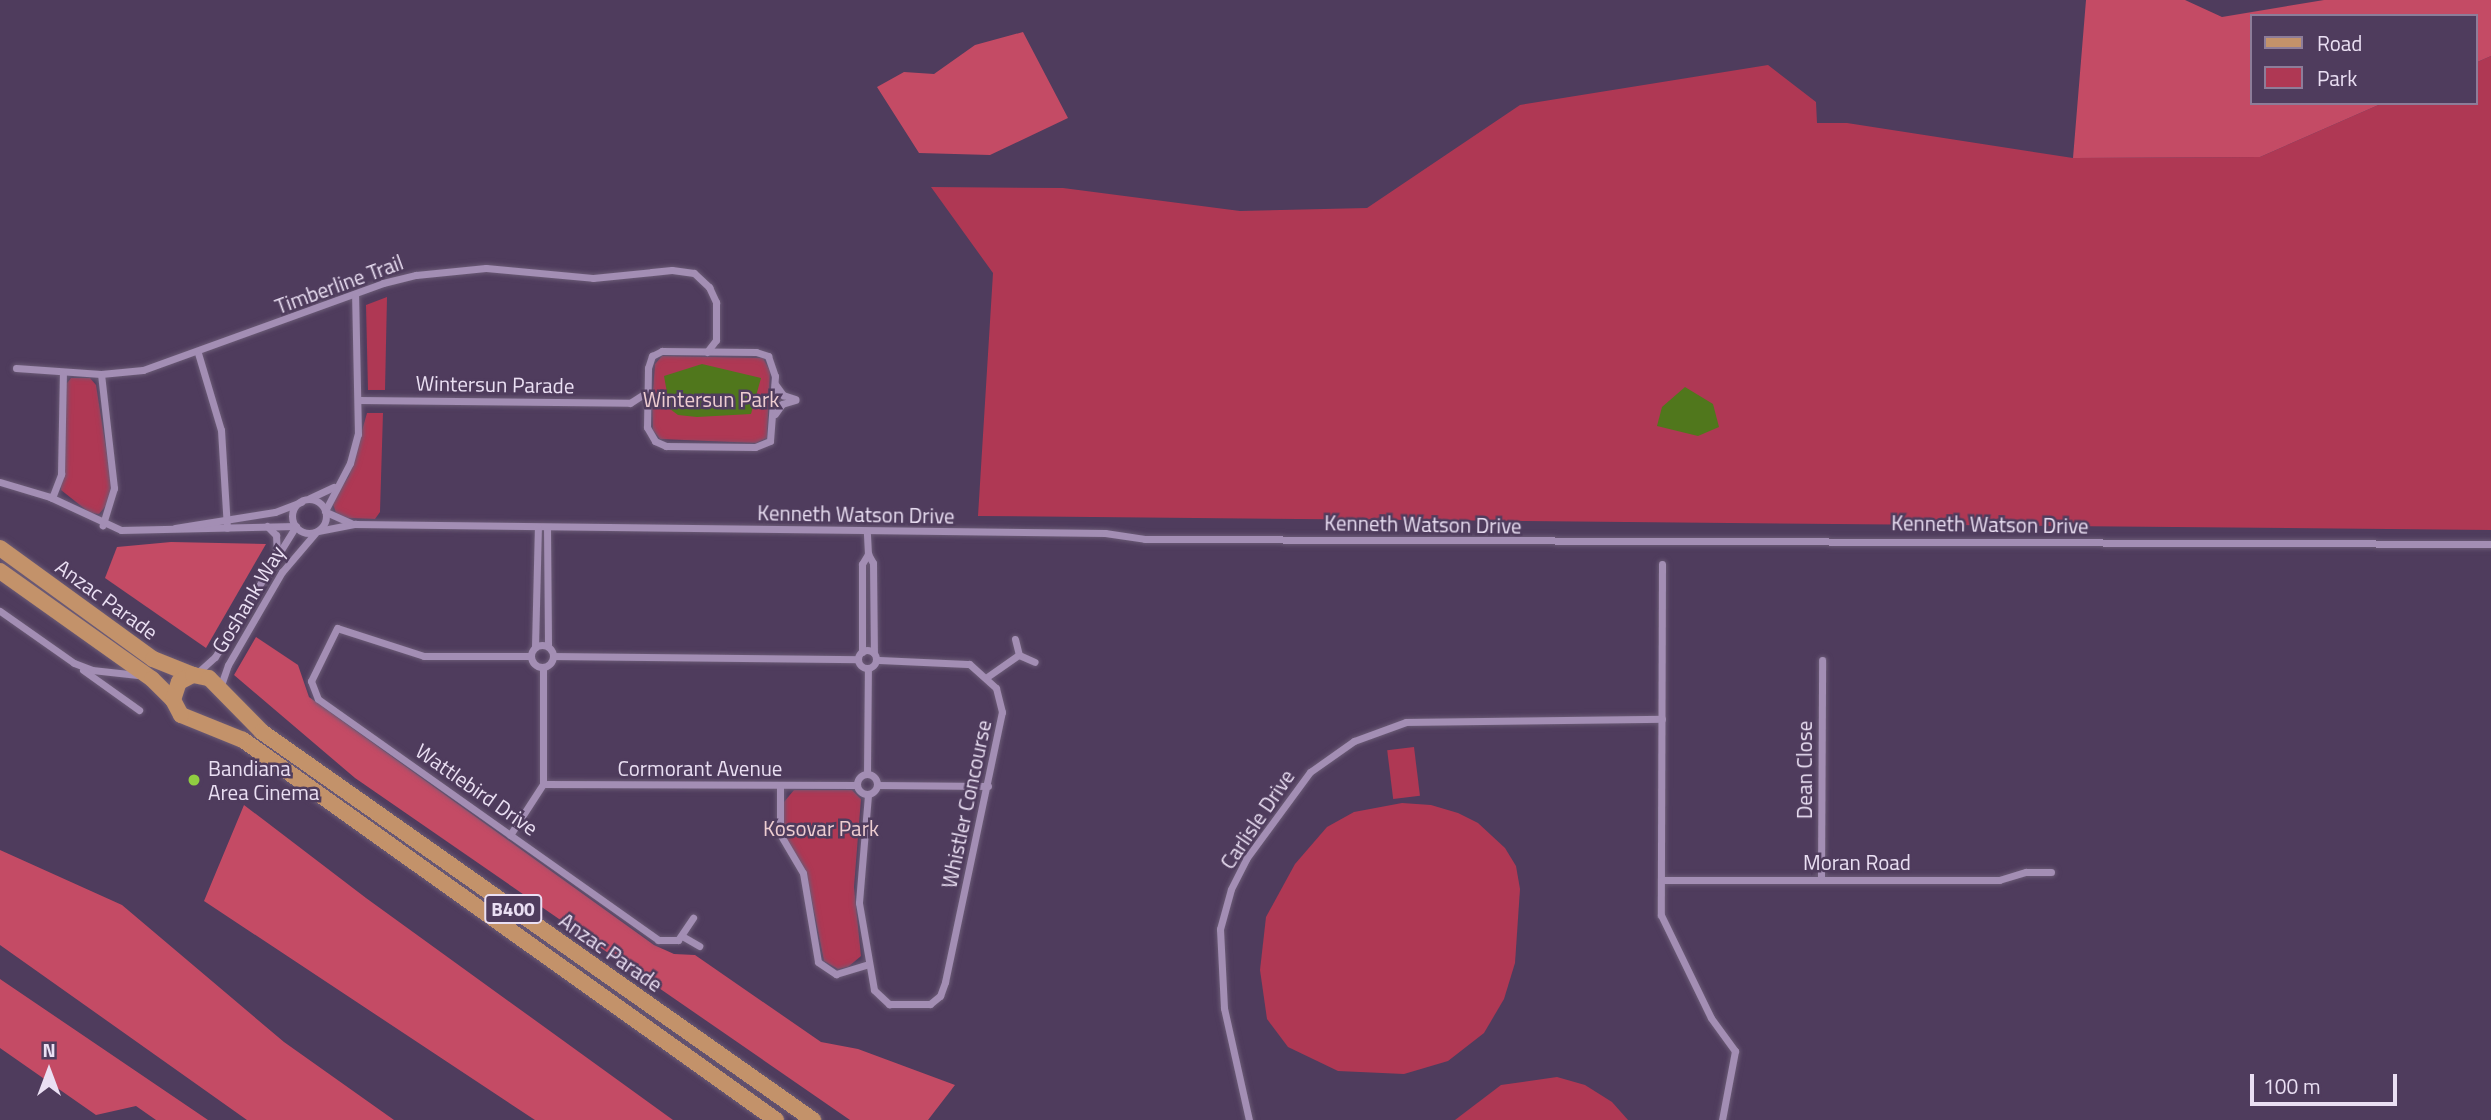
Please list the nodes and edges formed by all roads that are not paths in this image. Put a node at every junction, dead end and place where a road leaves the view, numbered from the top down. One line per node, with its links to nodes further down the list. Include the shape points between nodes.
1 (355, 293): 2 (street, Timberline Trail, via 416,275 468,269 593,278 679,270 694,273 711,290); 5 (street, Timberline Trail); 11 (street)
2 (716, 335): 3 (street); 4 (street)
3 (707, 352): 4 (street); 10 (street, via 656,353 649,362)
4 (730, 352): 9 (street, via 766,355 773,364)
5 (198, 353): 8 (street, Timberline Trail, via 143,370); 20 (street, via 221,430)
6 (16, 368): 7 (street, Timberline Trail)
7 (63, 373): 8 (street, Timberline Trail); 17 (street, via 61,474)
8 (101, 374): 22 (street, via 114,488)
9 (775, 384): 13 (street); 13 (street, via 783,395 795,400 780,405)
10 (648, 390): 12 (street, via 643,398); 14 (street)
11 (359, 400): 12 (street, Wintersun Parade); 16 (street, via 355,448)
12 (630, 403): 14 (street, via 640,407)
13 (774, 416): 14 (street, via 771,439 755,447 661,445 650,436)
14 (647, 418)
15 (0, 482): 17 (street)
16 (335, 486): 18 (street); 19 (street)
17 (52, 498): 22 (street)
18 (302, 501): 19 (street, via 317,502); 20 (street, via 275,512); 24 (street, via 293,513)
19 (326, 512): 21 (street, Kenneth Watson Drive); 28 (street)
20 (226, 517): 26 (street); 27 (street)
21 (355, 524): 25 (street, Kenneth Watson Drive); 28 (street, Kenneth Watson Drive)
22 (103, 525): 27 (street, via 126,531)
23 (259, 525): 24 (street); 26 (street); 33 (street, Goshank Way, via 275,533)
24 (295, 526): 28 (street, via 304,533); 33 (street, Goshank Way)
25 (543, 527): 29 (street, Kenneth Watson Drive); 38 (street); 39 (street)
26 (227, 528): 27 (street)
27 (171, 529)
28 (317, 532): 53 (street, Goshank Way, via 282,572 228,665)
29 (867, 532): 30 (street, Kenneth Watson Drive, via 1540,543); 32 (street)
30 (2491, 544)
31 (0, 548): 50 (main road, Anzac Parade / B400, via 153,659)
32 (868, 554): 43 (street, via 862,564); 44 (street, via 873,565)
33 (276, 556): 50 (street, Goshank Way, via 213,660)
34 (1662, 564): 56 (street)
35 (0, 571): 52 (main road, Anzac Parade / B400)
36 (0, 611): 47 (street)
37 (1014, 639): 40 (street)
38 (548, 646): 39 (street); 42 (street)
39 (535, 647): 41 (street)
40 (1020, 655): 46 (street); 51 (street)
41 (531, 656): 48 (street, via 534,664); 65 (street, Wattlebird Drive, via 411,654 337,628 311,673 318,699)
42 (554, 656): 43 (street); 48 (street)
43 (860, 656): 44 (street); 49 (street)
44 (876, 657): 49 (street); 51 (street, via 960,661)
45 (1822, 660): 67 (street, Dean Close)
46 (1035, 662)
47 (74, 663): 52 (street); 55 (street)
48 (543, 668): 59 (street)
49 (868, 668): 58 (street)
50 (194, 675): 53 (main road, B400, via 209,678); 54 (main road, via 179,682)
51 (987, 677): 63 (street, Whistler Concourse, via 1000,700 1003,725)
52 (152, 679): 54 (main road, Anzac Parade / B400)
53 (220, 691): 57 (main road, via 217,710); 74 (main road, Anzac Parade / B400, via 262,732)
54 (173, 700): 57 (main road, B400, via 181,715)
55 (139, 710)
56 (1662, 719): 68 (street); 75 (street, Carlisle Drive, via 1406,722 1354,741 1310,772 1246,859 1231,889 1220,929 1222,996)
57 (198, 721): 73 (main road, Anzac Parade / B400, via 243,740)
58 (867, 774): 60 (street); 61 (street)
59 (543, 784): 62 (street, Cormorant Avenue); 65 (street)
60 (857, 785): 62 (street, Cormorant Avenue); 64 (street)
61 (877, 785): 63 (street); 64 (street)
62 (780, 786): 72 (street, via 780,834 803,873 819,963 836,974)
63 (988, 786): 72 (street, Whistler Concourse, via 942,993 927,1005 885,1002 876,993)
64 (868, 795): 72 (street, via 859,903)
65 (510, 835): 70 (street, Wattlebird Drive, via 658,940 670,942)
66 (2051, 872): 67 (street, Moran Road, via 2026,872 1999,880)
67 (1821, 879): 68 (street, Moran Road)
68 (1661, 880): 76 (street, via 1666,928 1711,1018 1735,1051)
69 (693, 918): 70 (street)
70 (682, 936): 71 (street, Wattlebird Drive)
71 (699, 946)
72 (869, 964)
73 (776, 1120)
74 (813, 1120)
75 (1250, 1120)
76 (1722, 1120)

